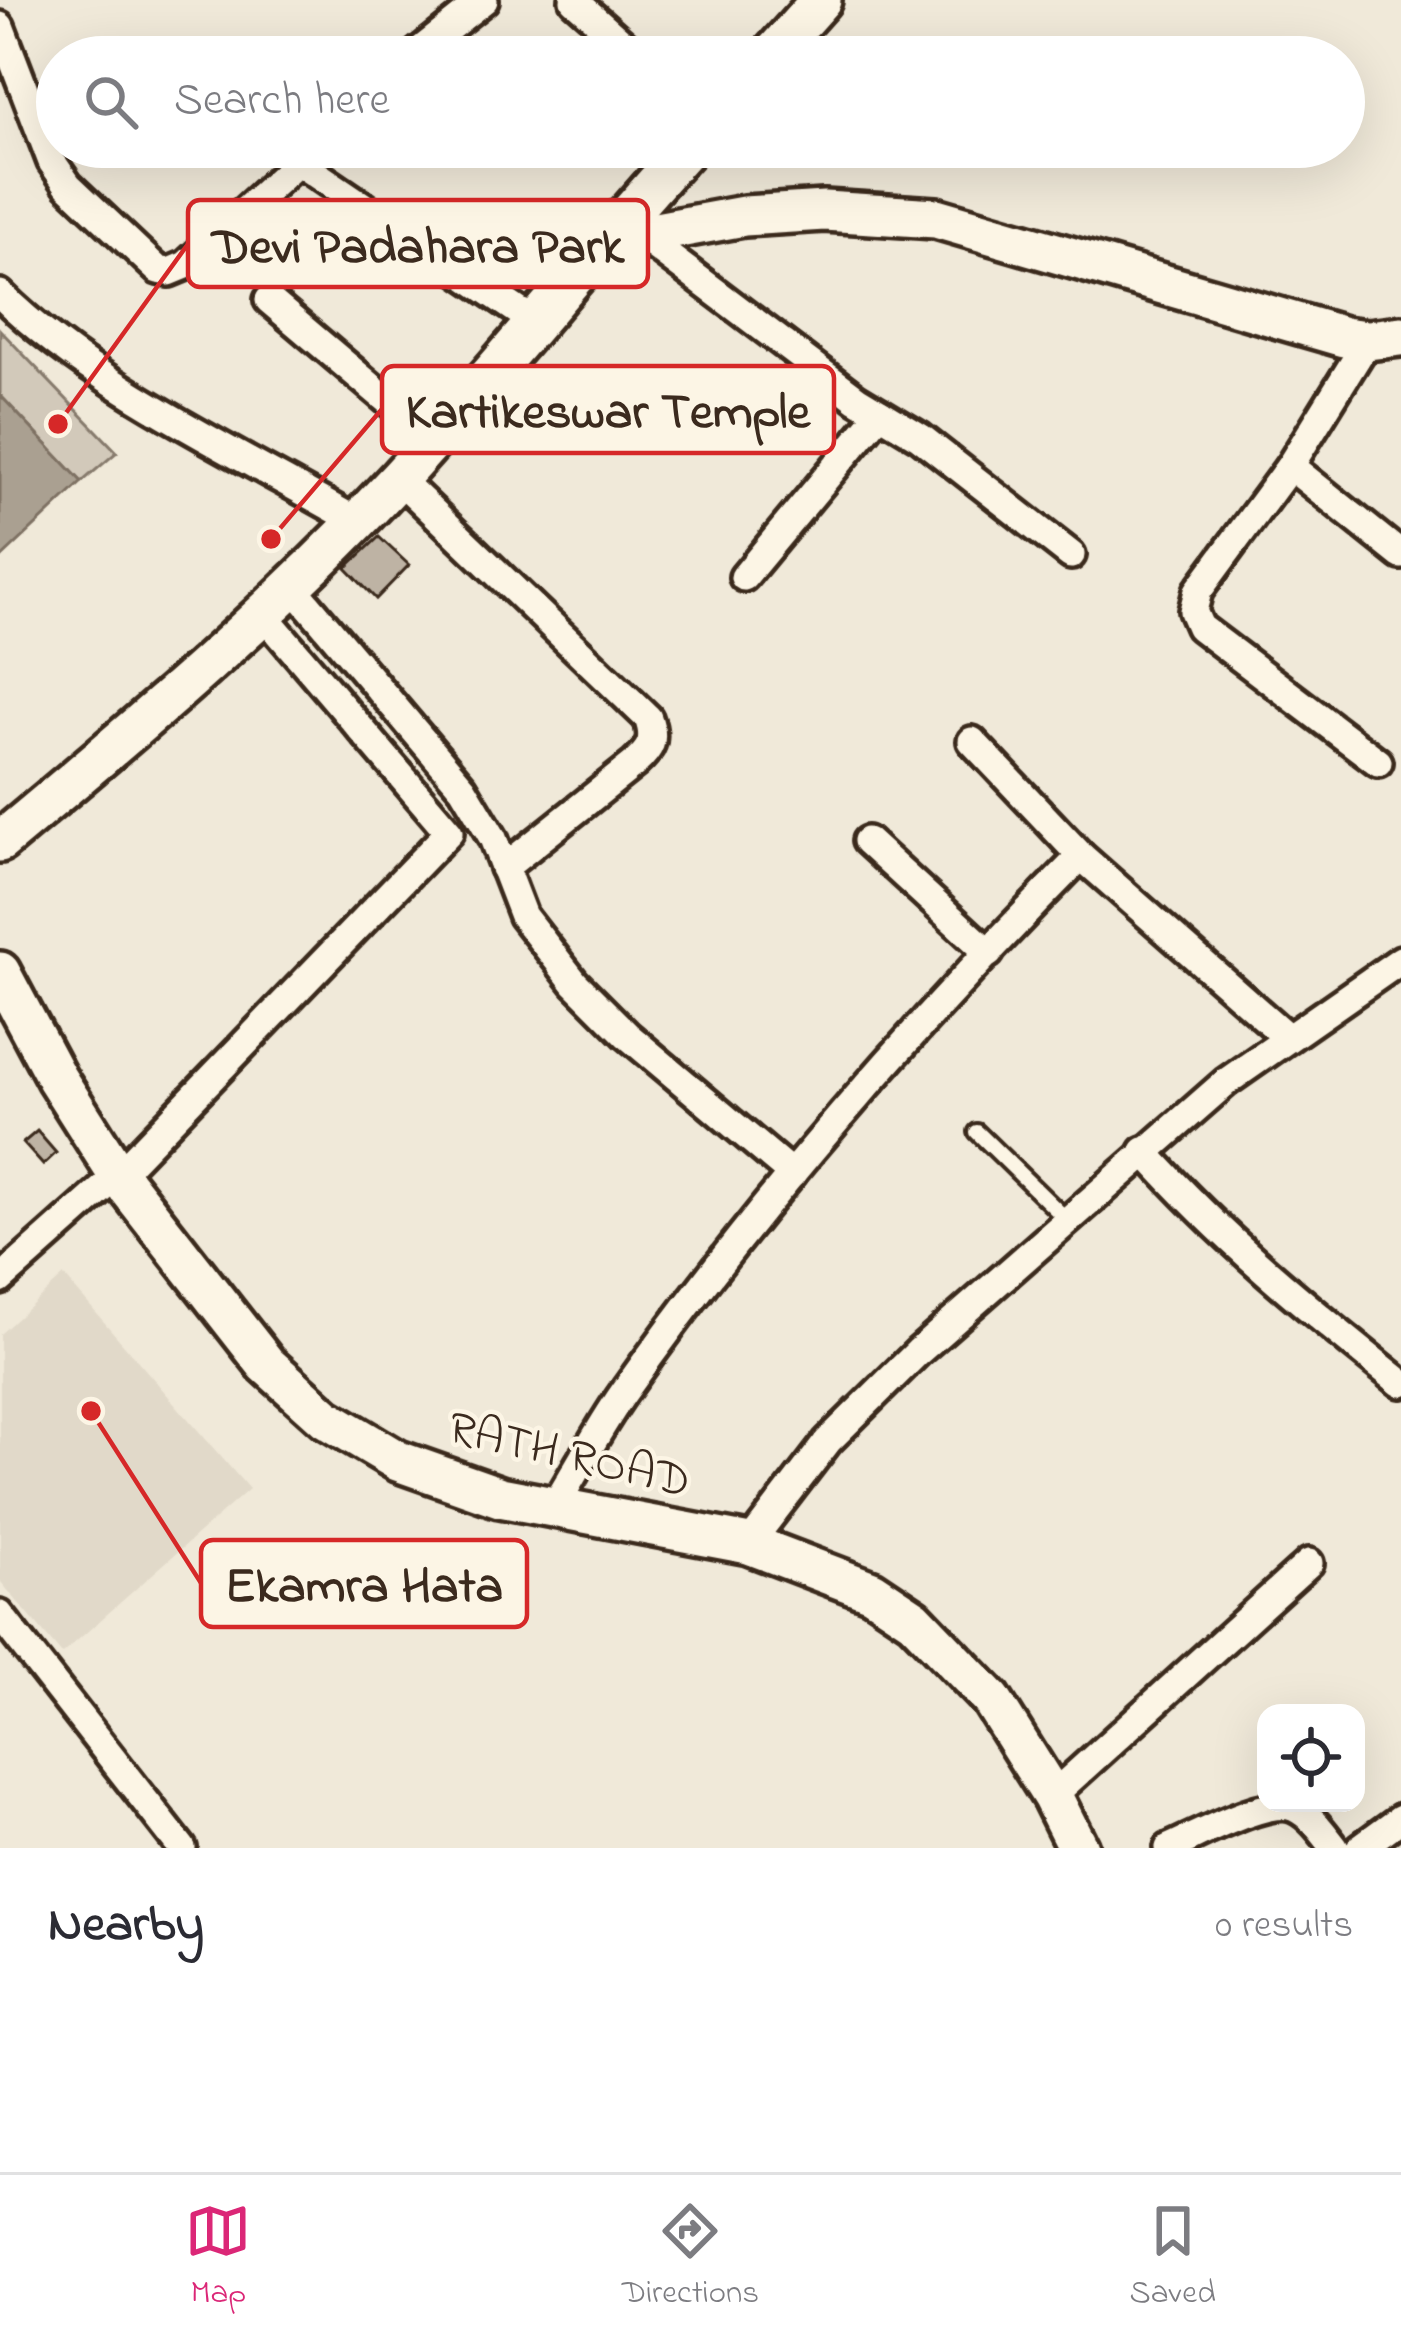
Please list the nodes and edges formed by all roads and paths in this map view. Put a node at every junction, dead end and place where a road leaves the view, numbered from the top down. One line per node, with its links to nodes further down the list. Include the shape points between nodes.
1 (484, 0): 5 (street)
2 (574, 0): 6 (street)
3 (821, 0): 7 (street)
4 (0, 26): 8 (street)
5 (439, 36)
6 (614, 36)
7 (789, 36)
8 (36, 120)
9 (56, 168): 10 (street, via 146,264 169,272)
10 (291, 168)
11 (325, 168): 16 (street)
12 (673, 168): 13 (street)
13 (624, 235): 16 (street); 17 (street, via 764,214 936,218 1345,337); 18 (street)
14 (0, 294): 22 (street, via 108,380)
15 (268, 300): 19 (street)
16 (533, 321): 19 (street)
17 (1384, 338): 20 (street)
18 (880, 412): 23 (street); 25 (street)
19 (433, 438): 21 (street)
20 (1290, 466): 24 (street); 29 (street, via 1198,590 1193,610 1200,627)
21 (398, 478): 22 (street); 33 (street, via 648,718 654,734 634,764)
22 (356, 521): 26 (street)
23 (1070, 555)
24 (1401, 555)
25 (744, 577)
26 (292, 586): 27 (street); 33 (street, via 463,788)
27 (262, 613): 31 (street); 41 (street, via 449,832)
28 (972, 741): 32 (street)
29 (1378, 762)
30 (867, 841): 34 (street)
31 (0, 842)
32 (1081, 856): 34 (street); 37 (street)
33 (504, 868): 40 (street, via 523,916 574,982)
34 (989, 953): 40 (street)
35 (1401, 960): 37 (street)
36 (0, 972): 41 (street, RATH ROAD)
37 (1288, 1038): 39 (street)
38 (977, 1132): 42 (lane)
39 (1144, 1150): 42 (street); 44 (street, via 1268,1277)
40 (793, 1174): 45 (street, via 622,1394)
41 (118, 1175): 43 (street); 45 (street, RATH ROAD, via 266,1364 326,1418 398,1461)
42 (1066, 1219): 46 (street, via 828,1441)
43 (0, 1280)
44 (1401, 1383)
45 (553, 1509): 46 (street, RATH ROAD)
46 (749, 1544): 49 (street, RATH ROAD, via 872,1592 914,1619 991,1699)
47 (1309, 1563): 49 (street)
48 (0, 1615): 51 (street)
49 (1052, 1796): 52 (street, RATH ROAD)
50 (1401, 1818): 55 (street)
51 (182, 1848)
52 (1078, 1848)
53 (1169, 1848): 54 (street, via 1269,1805 1292,1806)
54 (1335, 1848)
55 (1360, 1848)

